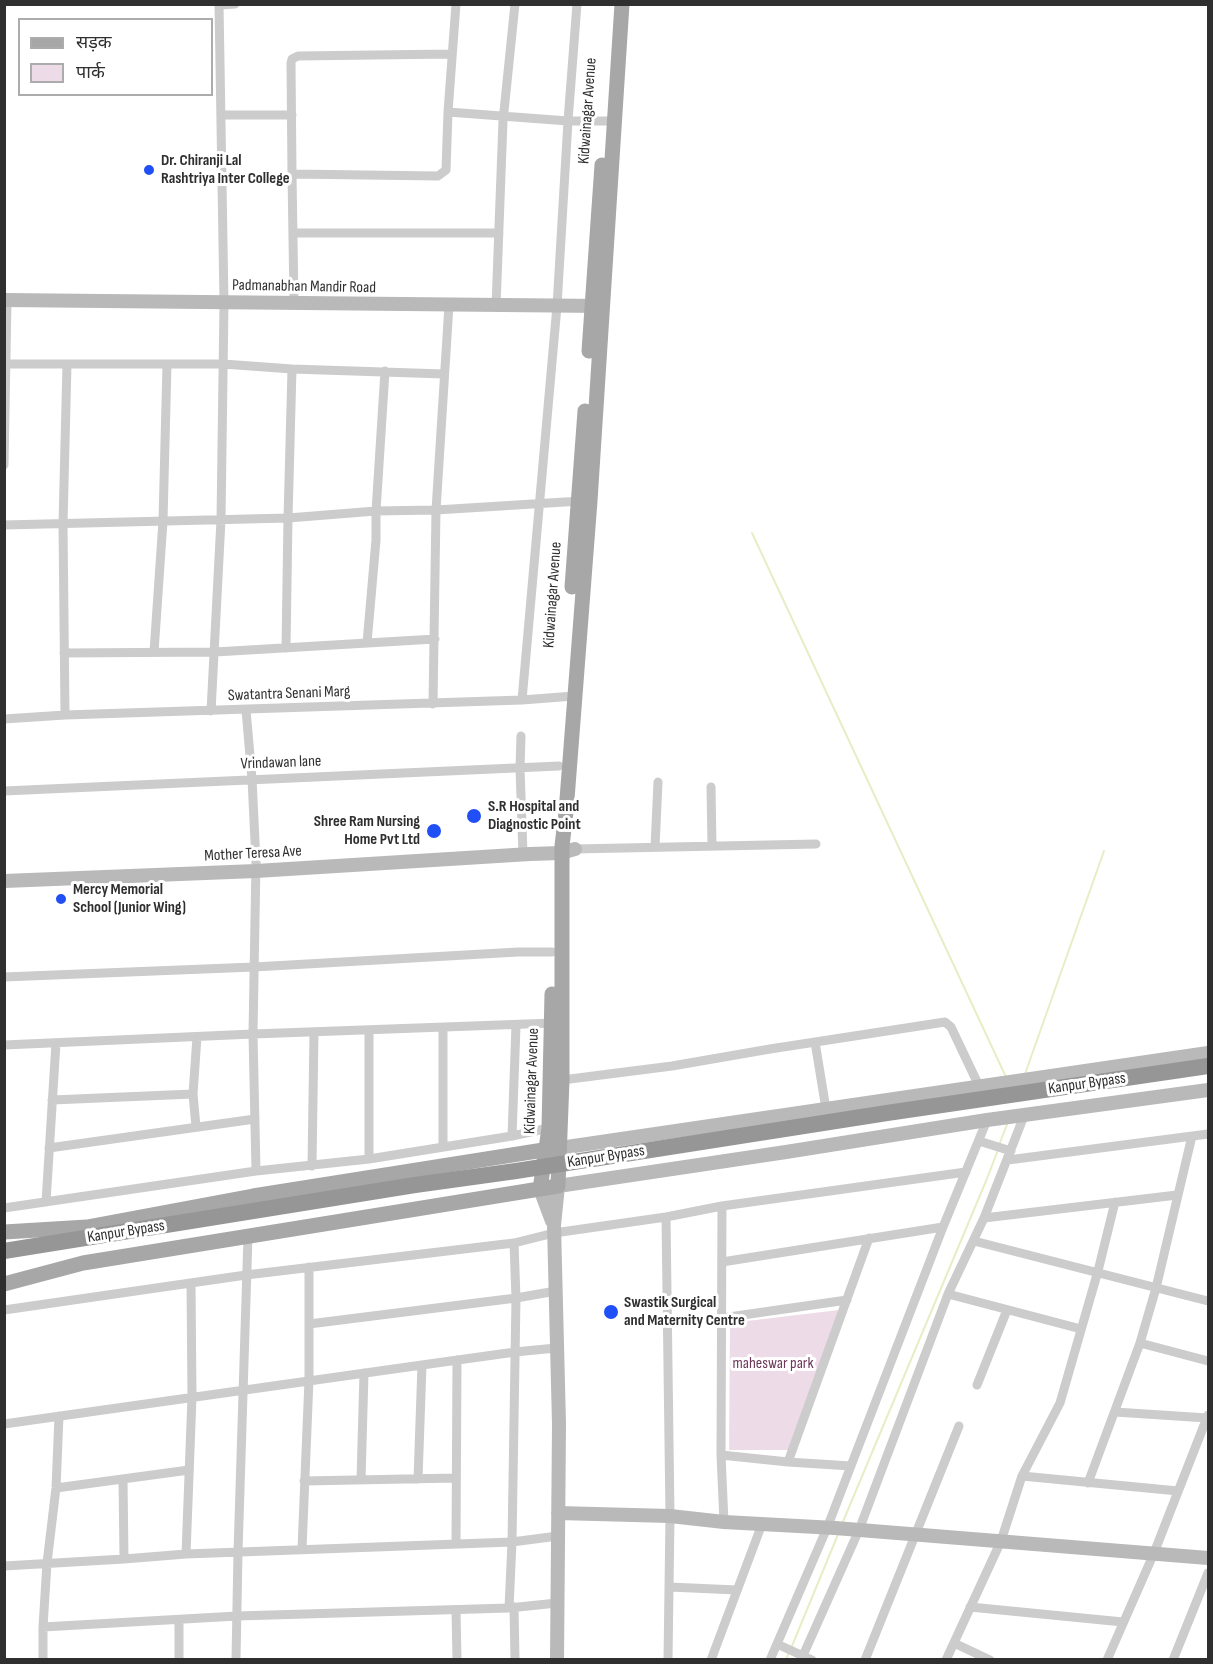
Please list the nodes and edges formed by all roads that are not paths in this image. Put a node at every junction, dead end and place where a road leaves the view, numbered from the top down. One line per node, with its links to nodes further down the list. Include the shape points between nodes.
1 (235, 4): 7 (street)
2 (456, 4): 8 (street)
3 (515, 4): 12 (street)
4 (577, 4): 13 (street)
5 (613, 4): 14 (main road, Kidwainagar Avenue)
6 (622, 4): 14 (main road, Kidwainagar Avenue)
7 (219, 5): 10 (street)
8 (451, 54): 9 (street); 11 (street, via 298,56 291,63)
9 (448, 112): 12 (street); 15 (street, via 446,170 441,175)
10 (221, 115): 11 (street); 19 (street)
11 (292, 115): 15 (street)
12 (504, 117): 13 (street); 17 (street)
13 (568, 121): 14 (street); 23 (street)
14 (610, 121): 24 (main road, Kidwainagar Avenue, via 611,193)
15 (292, 174): 16 (street)
16 (293, 233): 17 (street); 20 (street)
17 (499, 233): 22 (street)
18 (6, 300): 19 (street, Padmanabhan Mandir Road); 25 (street)
19 (224, 302): 20 (street, Padmanabhan Mandir Road); 28 (street)
20 (294, 303): 21 (street, Padmanabhan Mandir Road)
21 (449, 305): 22 (street, Padmanabhan Mandir Road); 31 (street)
22 (496, 306): 23 (street, Padmanabhan Mandir Road)
23 (557, 306): 24 (street, Padmanabhan Mandir Road); 35 (street)
24 (597, 306): 34 (main road, Kidwainagar Avenue)
25 (5, 364): 26 (street); 32 (street)
26 (67, 364): 27 (street); 41 (street)
27 (167, 364): 28 (street); 40 (street)
28 (223, 364): 29 (street); 39 (street)
29 (292, 369): 30 (street); 38 (street)
30 (385, 371): 31 (street); 37 (street)
31 (444, 374): 36 (street)
32 (5, 419): 33 (street)
33 (4, 465)
34 (584, 501): 35 (street); 49 (main road, Kidwainagar Avenue)
35 (540, 503): 36 (street); 50 (street)
36 (436, 510): 37 (street); 43 (street)
37 (376, 511): 38 (street); 44 (street)
38 (288, 518): 39 (street); 45 (street)
39 (221, 520): 40 (street); 47 (street)
40 (163, 521): 41 (street); 46 (street)
41 (63, 524): 42 (street); 48 (street)
42 (4, 525)
43 (435, 639): 44 (street); 51 (street)
44 (367, 643): 45 (street)
45 (286, 648): 47 (street)
46 (154, 652): 47 (street); 48 (street)
47 (214, 652): 53 (street)
48 (64, 653): 54 (street)
49 (569, 696): 50 (street, Swatantra Senani Marg); 57 (main road, Kidwainagar Avenue); 66 (main road, Kidwainagar Avenue, via 566,812)
50 (522, 700): 51 (street, Swatantra Senani Marg)
51 (433, 704): 52 (street, Swatantra Senani Marg)
52 (246, 710): 53 (street, Swatantra Senani Marg); 59 (street)
53 (212, 711): 54 (street, Swatantra Senani Marg)
54 (65, 715): 55 (street, Swatantra Senani Marg)
55 (4, 719)
56 (521, 736): 58 (street)
57 (559, 766): 58 (street, Vrindawan lane); 66 (main road, Kidwainagar Avenue)
58 (520, 768): 59 (street, Vrindawan lane); 67 (street)
59 (252, 779): 62 (street, Vrindawan lane); 68 (street)
60 (658, 782): 65 (street)
61 (711, 787): 64 (street)
62 (4, 791)
63 (816, 844): 64 (street)
64 (712, 846): 65 (street)
65 (655, 847): 66 (street)
66 (560, 850): 67 (street); 71 (main road, Kidwainagar Avenue); 74 (main road, Kidwainagar Avenue)
67 (523, 851): 68 (street)
68 (256, 867): 69 (street); 70 (street, Mother Teresa Ave); 72 (street)
69 (4, 872)
70 (4, 881)
71 (552, 952): 72 (street); 74 (main road, Kidwainagar Avenue)
72 (254, 967): 73 (street); 79 (street)
73 (4, 977)
74 (557, 1024): 75 (street); 87 (main road, Kidwainagar Avenue); 97 (main road, Kidwainagar Avenue)
75 (516, 1026): 76 (street); 99 (street)
76 (443, 1028): 77 (street); 102 (street)
77 (369, 1030): 78 (street); 106 (street)
78 (314, 1032): 79 (street); 107 (street)
79 (253, 1034): 80 (street); 94 (street)
80 (197, 1037): 82 (street); 90 (street)
81 (815, 1042): 87 (street); 88 (street, via 945,1022); 92 (street)
82 (56, 1043): 83 (street); 91 (street)
83 (4, 1046)
84 (1209, 1053): 88 (street)
85 (1209, 1066): 126 (highway, Kanpur Bypass, bridge)
86 (1209, 1077): 127 (highway, Kanpur Bypass, via 322,1210)
87 (562, 1080): 104 (main road, Kidwainagar Avenue)
88 (979, 1086): 92 (street)
89 (1209, 1090): 93 (street)
90 (193, 1094): 91 (street); 96 (street)
91 (52, 1100): 103 (street)
92 (826, 1109): 104 (street)
93 (1020, 1116): 95 (street); 105 (street)
94 (255, 1119): 96 (street); 108 (street)
95 (991, 1120): 101 (street); 110 (street)
96 (196, 1127): 103 (street)
97 (549, 1128): 99 (street); 104 (main road, Kidwainagar Avenue)
98 (1209, 1134): 100 (street)
99 (512, 1136): 102 (street)
100 (1192, 1136): 105 (street); 112 (street)
101 (983, 1142): 105 (street); 109 (street)
102 (443, 1147): 106 (street)
103 (50, 1148): 113 (street)
104 (554, 1149): 110 (main road, Kidwainagar Avenue); 111 (main road, Kidwainagar Avenue); 121 (main road, via 253,1196 87,1227)
105 (1006, 1153): 118 (street)
106 (369, 1159): 107 (street)
107 (312, 1166): 108 (street)
108 (256, 1171): 113 (street)
109 (966, 1172): 115 (street); 119 (street)
110 (558, 1186): 111 (main road); 120 (street)
111 (540, 1189): 120 (street); 122 (main road)
112 (1177, 1195): 114 (street); 134 (street)
113 (46, 1202): 116 (street)
114 (1115, 1202): 118 (street); 130 (street)
115 (722, 1206): 117 (street); 128 (street)
116 (4, 1208)
117 (666, 1217): 120 (street); 175 (street)
118 (984, 1218): 124 (street)
119 (943, 1227): 123 (street); 163 (street)
120 (554, 1229): 125 (street); 135 (street)
121 (4, 1232)
122 (248, 1236): 131 (street); 133 (main road, via 83,1263)
123 (869, 1238): 128 (street); 138 (street)
124 (974, 1241): 130 (street); 136 (street)
125 (513, 1243): 129 (street); 137 (street)
126 (4, 1251)
127 (4, 1262)
128 (722, 1262): 142 (street)
129 (309, 1267): 131 (street); 143 (street)
130 (1098, 1272): 134 (street); 144 (street)
131 (246, 1275): 132 (street); 154 (street)
132 (191, 1283): 140 (street); 155 (street)
133 (4, 1284)
134 (1156, 1288): 139 (street); 145 (street)
135 (556, 1290): 137 (street); 146 (street)
136 (948, 1294): 141 (street); 179 (street)
137 (516, 1298): 143 (street); 147 (street)
138 (847, 1300): 142 (street); 162 (street)
139 (1209, 1301)
140 (4, 1310)
141 (1007, 1310): 144 (street); 153 (street)
142 (722, 1318): 161 (street)
143 (309, 1324): 152 (street)
144 (1081, 1329): 165 (street, via 1060,1403)
145 (1140, 1343): 149 (street); 156 (street)
146 (556, 1348): 147 (street); 174 (street)
147 (515, 1352): 148 (street); 183 (street)
148 (457, 1360): 150 (street); 166 (street)
149 (1209, 1360)
150 (422, 1365): 151 (street); 168 (street)
151 (364, 1373): 152 (street); 169 (street)
152 (309, 1380): 154 (street); 170 (street)
153 (977, 1385)
154 (243, 1389): 155 (street); 186 (street)
155 (192, 1397): 157 (street); 164 (street)
156 (1115, 1412): 158 (street); 171 (street)
157 (59, 1416): 159 (street); 172 (street)
158 (1208, 1417): 173 (street)
159 (4, 1424)
160 (959, 1426): 180 (street)
161 (721, 1455): 162 (street); 176 (street)
162 (788, 1462): 163 (street)
163 (851, 1466): 178 (street)
164 (189, 1470): 167 (street); 188 (street)
165 (1022, 1476): 171 (street); 182 (street)
166 (456, 1478): 168 (street); 184 (street)
167 (123, 1479): 172 (street); 190 (street)
168 (418, 1479): 169 (street)
169 (361, 1480): 170 (street)
170 (304, 1481): 185 (street)
171 (1089, 1483): 173 (street)
172 (56, 1488): 191 (street)
173 (1178, 1491): 187 (street)
174 (558, 1513): 175 (street); 181 (street)
175 (670, 1516): 176 (street); 194 (street)
176 (724, 1522): 177 (street)
177 (762, 1524): 178 (street); 195 (street)
178 (831, 1528): 179 (street); 205 (street)
179 (856, 1530): 180 (street); 206 (street)
180 (916, 1535): 182 (street); 216 (street)
181 (558, 1536): 183 (street); 196 (street)
182 (1000, 1541): 187 (street); 197 (street)
183 (512, 1542): 184 (street); 198 (street)
184 (456, 1544): 185 (street)
185 (302, 1549): 186 (street)
186 (238, 1552): 188 (street); 200 (street)
187 (1154, 1553): 189 (street); 202 (street)
188 (186, 1554): 190 (street)
189 (1209, 1558)
190 (124, 1559): 191 (street)
191 (47, 1563): 192 (street); 203 (street)
192 (4, 1566)
193 (1209, 1573): 220 (street)
194 (669, 1587): 195 (street); 213 (street)
195 (737, 1590): 214 (street)
196 (557, 1603): 198 (street); 212 (street)
197 (970, 1607): 202 (street); 204 (street)
198 (511, 1608): 199 (street); 211 (street)
199 (456, 1610): 200 (street); 210 (street)
200 (237, 1616): 201 (street); 209 (street)
201 (180, 1620): 203 (street); 208 (street)
202 (1124, 1622): 219 (street)
203 (43, 1628): 207 (street)
204 (954, 1643): 217 (street); 218 (street)
205 (779, 1645): 206 (street); 215 (street)
206 (803, 1657)
207 (43, 1659)
208 (179, 1659)
209 (236, 1659)
210 (457, 1659)
211 (515, 1659)
212 (557, 1659)
213 (668, 1659)
214 (711, 1659)
215 (770, 1659)
216 (865, 1659)
217 (946, 1659)
218 (990, 1659)
219 (1107, 1659)
220 (1173, 1659)

